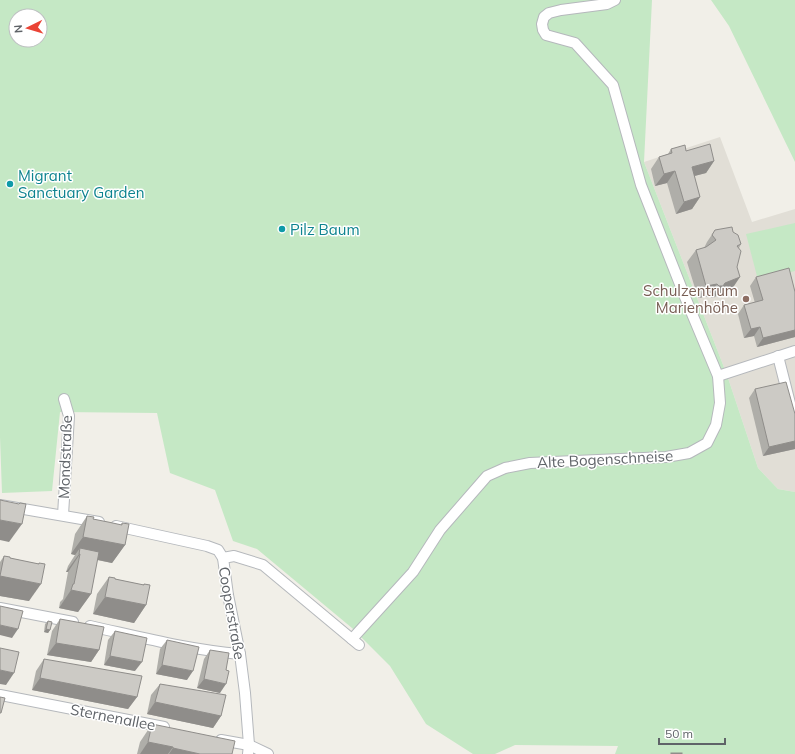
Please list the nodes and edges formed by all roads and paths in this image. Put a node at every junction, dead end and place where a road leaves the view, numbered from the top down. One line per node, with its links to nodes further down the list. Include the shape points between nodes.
1 (615, 0): 4 (street, Alte Bogenschneise, via 607,4 549,12 544,17 543,30 546,35 575,43 614,85 641,185)
2 (795, 351): 3 (street)
3 (778, 356): 4 (street); 6 (street)
4 (718, 376): 10 (street, Alte Bogenschneise, via 720,403 716,425 707,443 689,453 666,457 530,463 505,468 488,476 440,530 412,572)
5 (64, 399): 8 (street, Mondstraße, via 69,416)
6 (795, 423)
7 (0, 505): 8 (street)
8 (63, 515): 9 (street, via 207,546 218,550)
9 (222, 558): 10 (street, Cooperstraße, via 234,556 263,565 355,642); 12 (street, Cooperstraße)
10 (385, 601)
11 (0, 608): 12 (street, via 209,651)
12 (240, 654): 16 (street, Cooperstraße)
13 (0, 695): 14 (street, Sternenallee)
14 (171, 729)
15 (215, 738): 16 (street)
16 (249, 750): 17 (street)
17 (268, 754)

